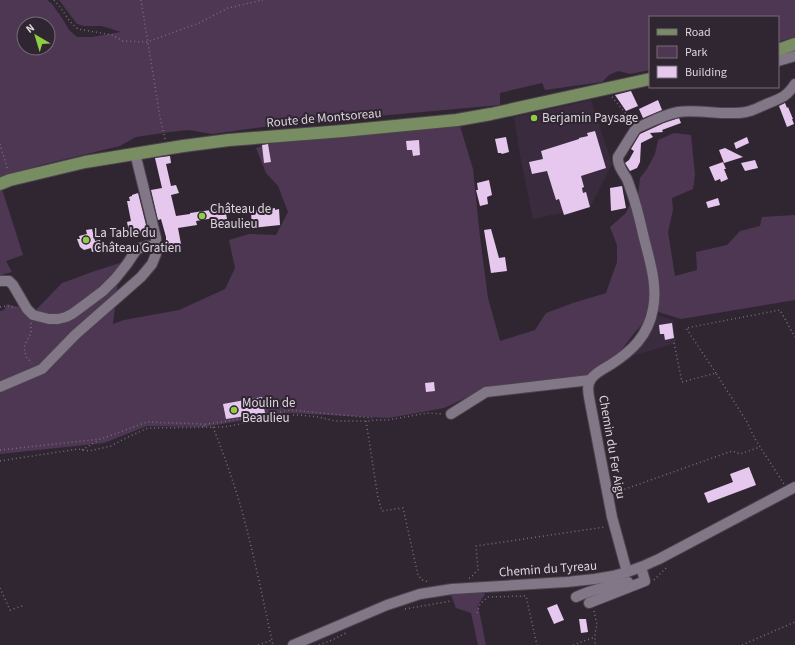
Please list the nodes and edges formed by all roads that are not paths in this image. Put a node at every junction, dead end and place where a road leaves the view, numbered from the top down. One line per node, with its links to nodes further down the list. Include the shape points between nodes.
1 (795, 44): 2 (main road)
2 (779, 50)
3 (795, 56): 4 (street)
4 (779, 61)
5 (649, 79): 7 (main road, Route de Montsoreau, via 458,120 228,140)
6 (795, 84): 11 (street, Chemin du Fer Aigu, via 783,97 748,112 679,112 658,118 635,130 617,161 627,179 647,251 654,286 653,310 645,332 634,346)
7 (135, 153): 8 (main road, Route de Montsoreau); 9 (street)
8 (5, 182)
9 (156, 246): 10 (street, via 137,249 103,291 72,314 58,319 33,315 13,285 9,281); 12 (street, via 156,254 147,271 75,335 42,369)
10 (0, 281)
11 (590, 380): 13 (street, via 486,392); 16 (street, Chemin du Fer Aigu, via 588,392 607,496)
12 (0, 387)
13 (451, 414)
14 (792, 489): 15 (street, Chemin du Tyreau)
15 (641, 567): 16 (street, Chemin du Tyreau); 17 (street, via 645,581)
16 (627, 572): 20 (street, Chemin du Tyreau, via 580,581 478,586 431,592 387,605)
17 (642, 582): 18 (street, via 606,587); 19 (street)
18 (576, 597)
19 (591, 607)
20 (293, 645)

